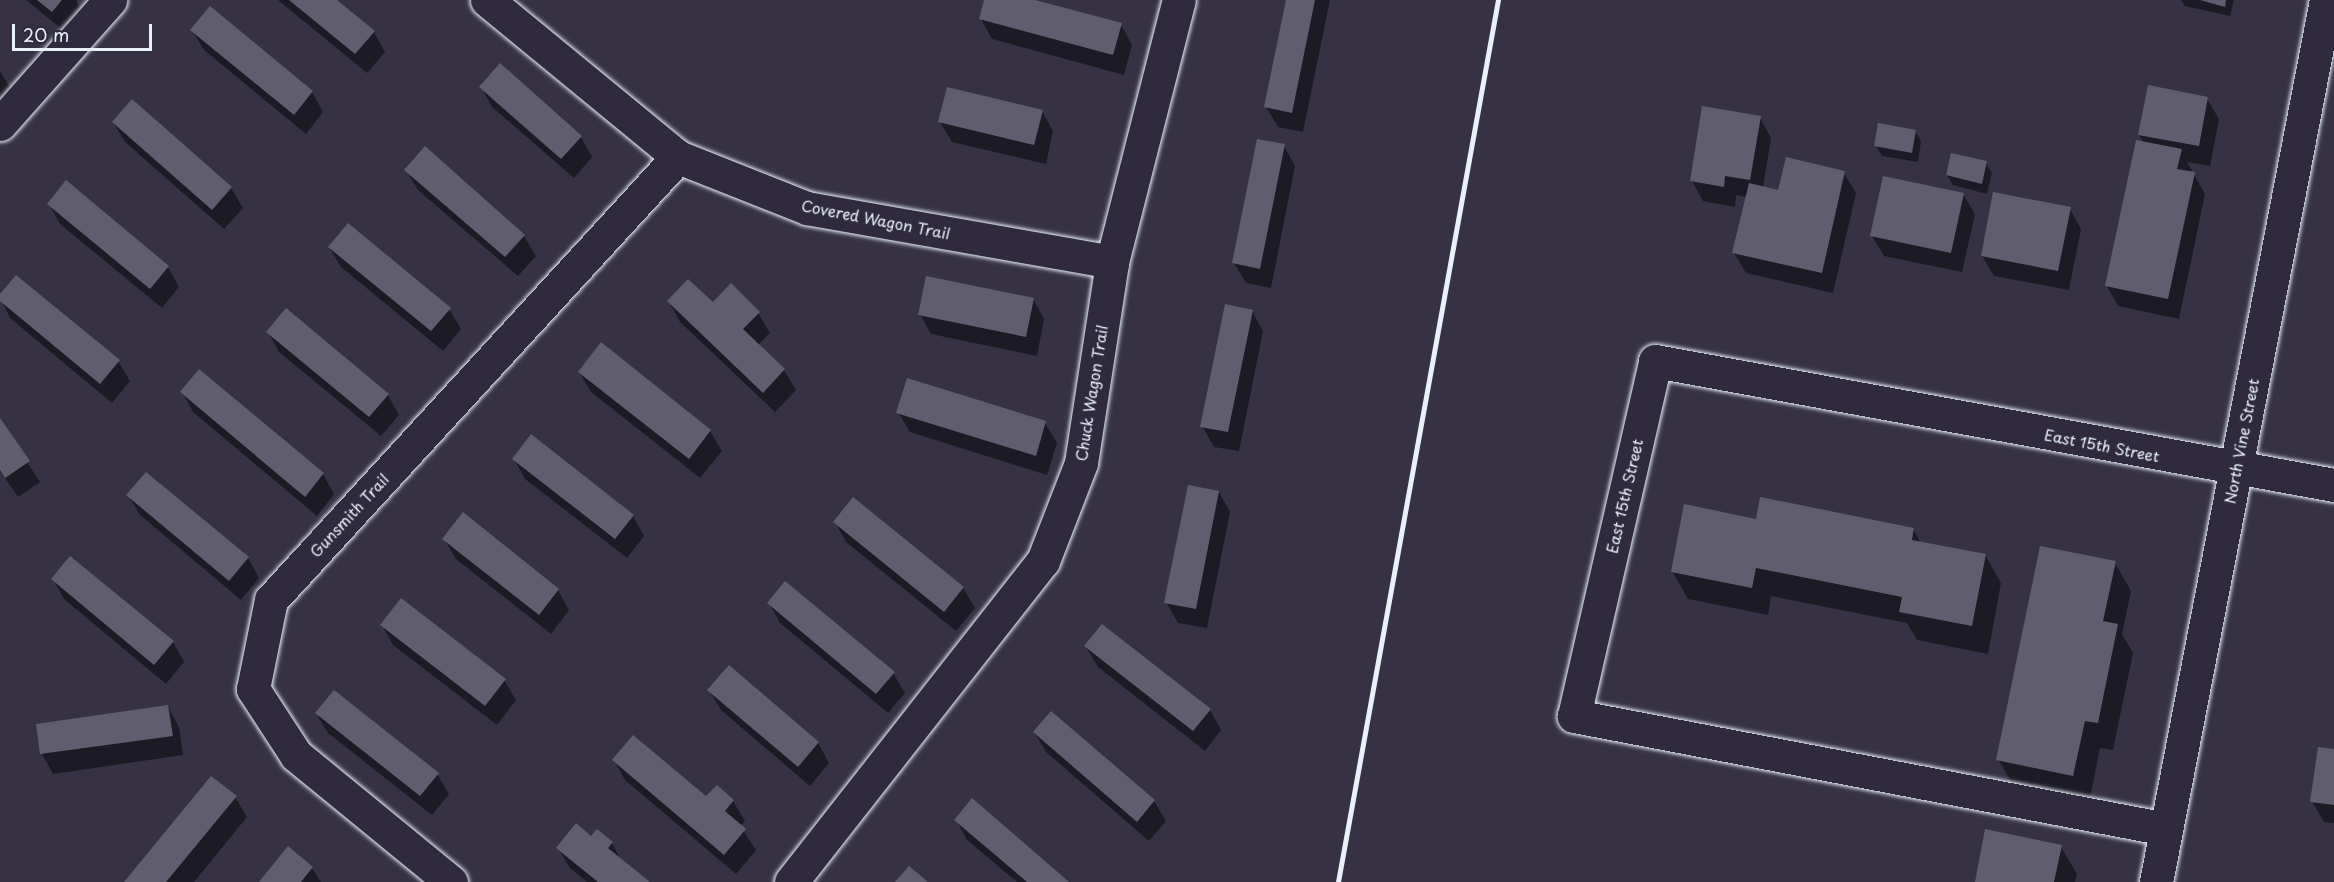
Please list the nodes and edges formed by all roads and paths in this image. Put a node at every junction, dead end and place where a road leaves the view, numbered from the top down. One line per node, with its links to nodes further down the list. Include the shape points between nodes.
1 (110, 0): 5 (street)
2 (487, 0): 6 (street, Covered Wagon Trail)
3 (1179, 0): 7 (street, Chuck Wagon Trail)
4 (2326, 0): 8 (street, North Vine Street)
5 (0, 124)
6 (678, 157): 7 (street, Covered Wagon Trail, via 807,208); 11 (street, Gunsmith Trail, via 271,600 253,689 296,755)
7 (1112, 262): 12 (street, Chuck Wagon Trail, via 1081,463 1043,561)
8 (2235, 470): 9 (street, East 15th Street); 10 (street, North Vine Street); 10 (street, East 15th Street, via 1655,361 1574,716)
9 (2334, 485)
10 (2166, 829): 13 (street, North Vine Street)
11 (451, 882)
12 (791, 882)
13 (2156, 882)

